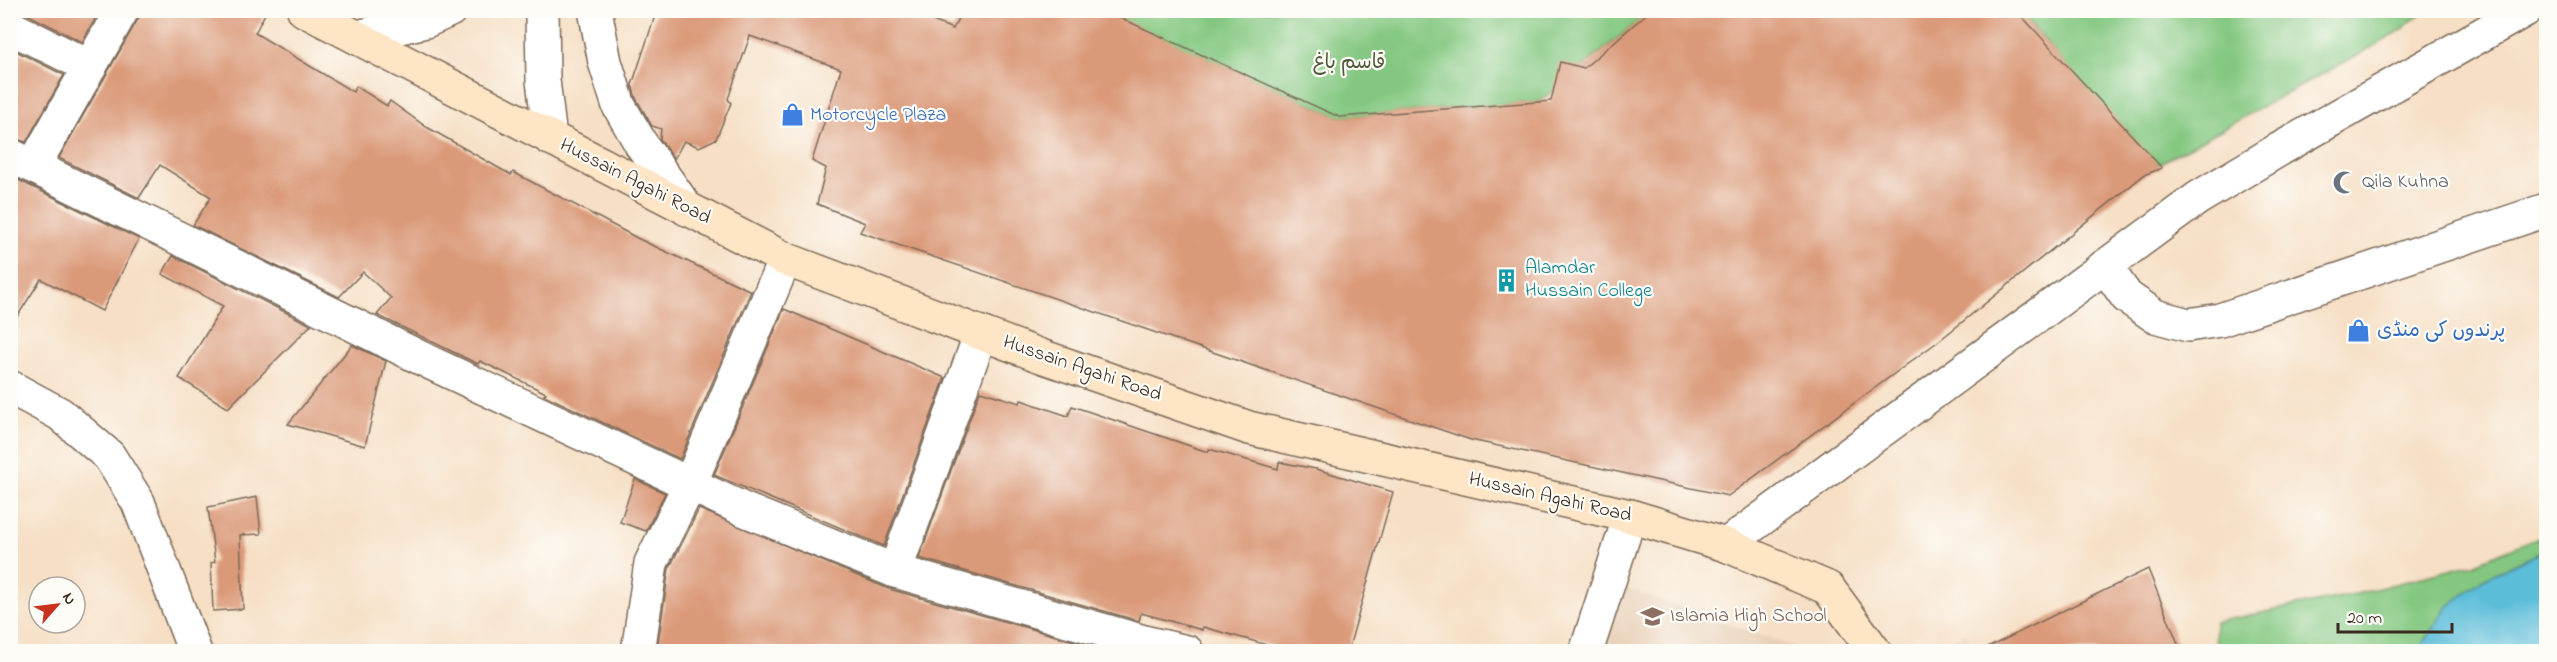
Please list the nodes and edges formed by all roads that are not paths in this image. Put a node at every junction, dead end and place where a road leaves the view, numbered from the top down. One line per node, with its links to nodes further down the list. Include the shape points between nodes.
1 (122, 10): 9 (street)
2 (304, 10): 8 (main road, Hussain Agahi Road)
3 (450, 10): 8 (street, via 426,21)
4 (542, 10): 10 (street, via 543,80)
5 (596, 10): 12 (street, via 605,62 619,106)
6 (2525, 10): 15 (street, via 2198,198)
7 (10, 27): 9 (street)
8 (357, 37): 10 (main road, Hussain Agahi Road)
9 (90, 67): 11 (street)
10 (550, 138): 12 (main road, Hussain Agahi Road)
11 (22, 160): 18 (street, via 431,363)
12 (687, 209): 14 (main road, Hussain Agahi Road)
13 (2547, 210): 15 (street, via 2220,320 2188,325 2155,316 2127,297)
14 (785, 259): 16 (main road, Hussain Agahi Road); 18 (street)
15 (2105, 266): 20 (street)
16 (981, 333): 19 (main road, Hussain Agahi Road, via 1249,428); 21 (street)
17 (10, 387): 22 (street, via 60,414 109,456 138,502)
18 (690, 484): 21 (street); 23 (street, via 651,563)
19 (1630, 516): 20 (main road, Hussain Agahi Road); 25 (street)
20 (1726, 545): 26 (main road, Hussain Agahi Road, via 1828,588)
21 (895, 571): 24 (street)
22 (195, 651)
23 (638, 651)
24 (1187, 651)
25 (1586, 651)
26 (1875, 651)

